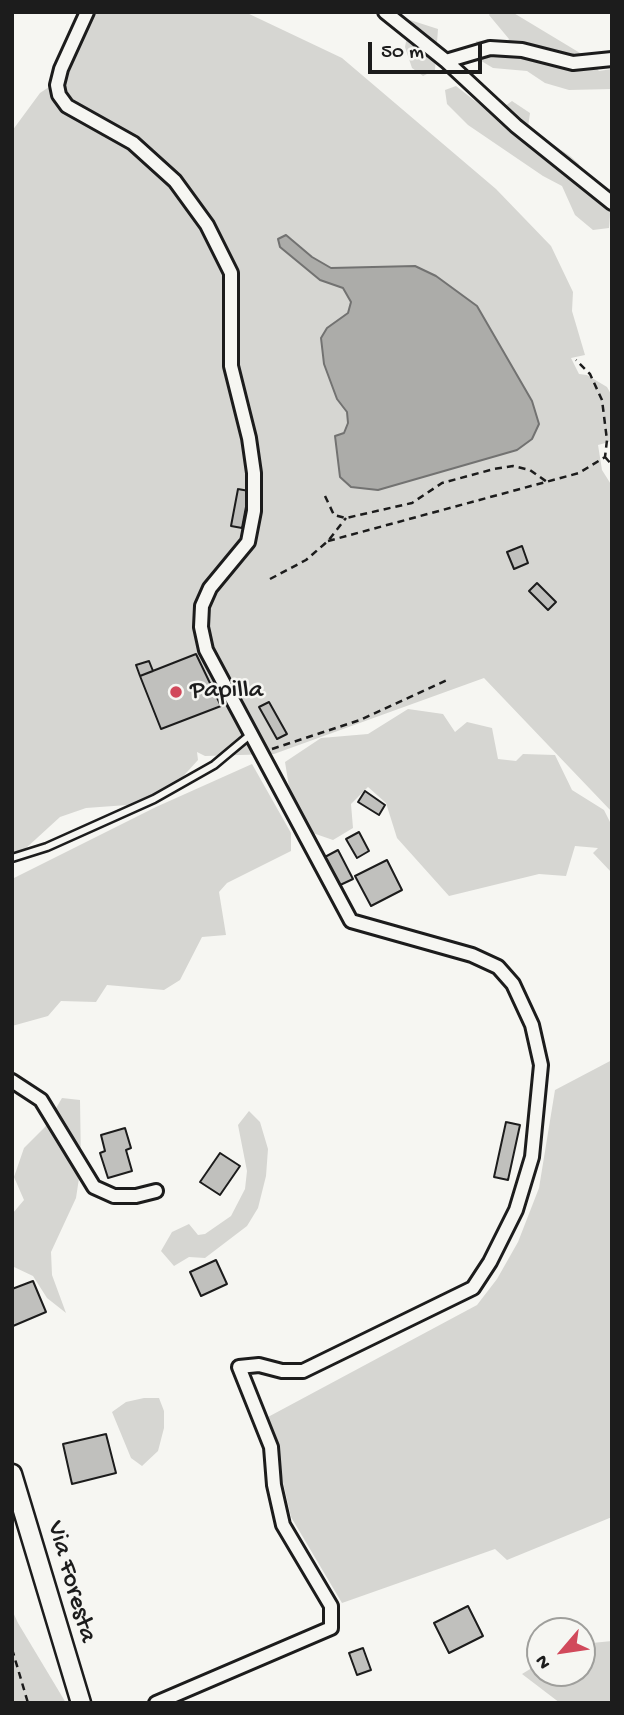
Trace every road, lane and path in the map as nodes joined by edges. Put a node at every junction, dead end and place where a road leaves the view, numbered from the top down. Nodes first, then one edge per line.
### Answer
1 (87, 12) edge
2 (384, 12) edge
3 (612, 59) edge
4 (446, 61) junction
5 (612, 203) edge
6 (576, 360) dead end
7 (605, 457) junction
8 (612, 464) edge
9 (547, 482) junction
10 (325, 496) dead end
11 (345, 518) junction
12 (328, 541) junction
13 (270, 579) dead end
14 (447, 680) dead end
15 (251, 734) junction
16 (259, 748) junction
17 (12, 858) edge
18 (12, 1081) edge
19 (156, 1191) dead end
20 (12, 1474) edge
21 (12, 1649) edge
22 (27, 1703) edge
23 (81, 1703) edge
24 (156, 1703) edge

1 - 15 street
2 - 4 street
3 - 4 street
4 - 5 street
6 - 7 path
7 - 8 path
7 - 9 path
9 - 11 path
9 - 12 path
10 - 11 path
11 - 12 path
12 - 13 path
14 - 16 path
15 - 16 street
15 - 17 lane
16 - 24 street
18 - 19 street
20 - 23 main road, Via Foresta
21 - 22 path

